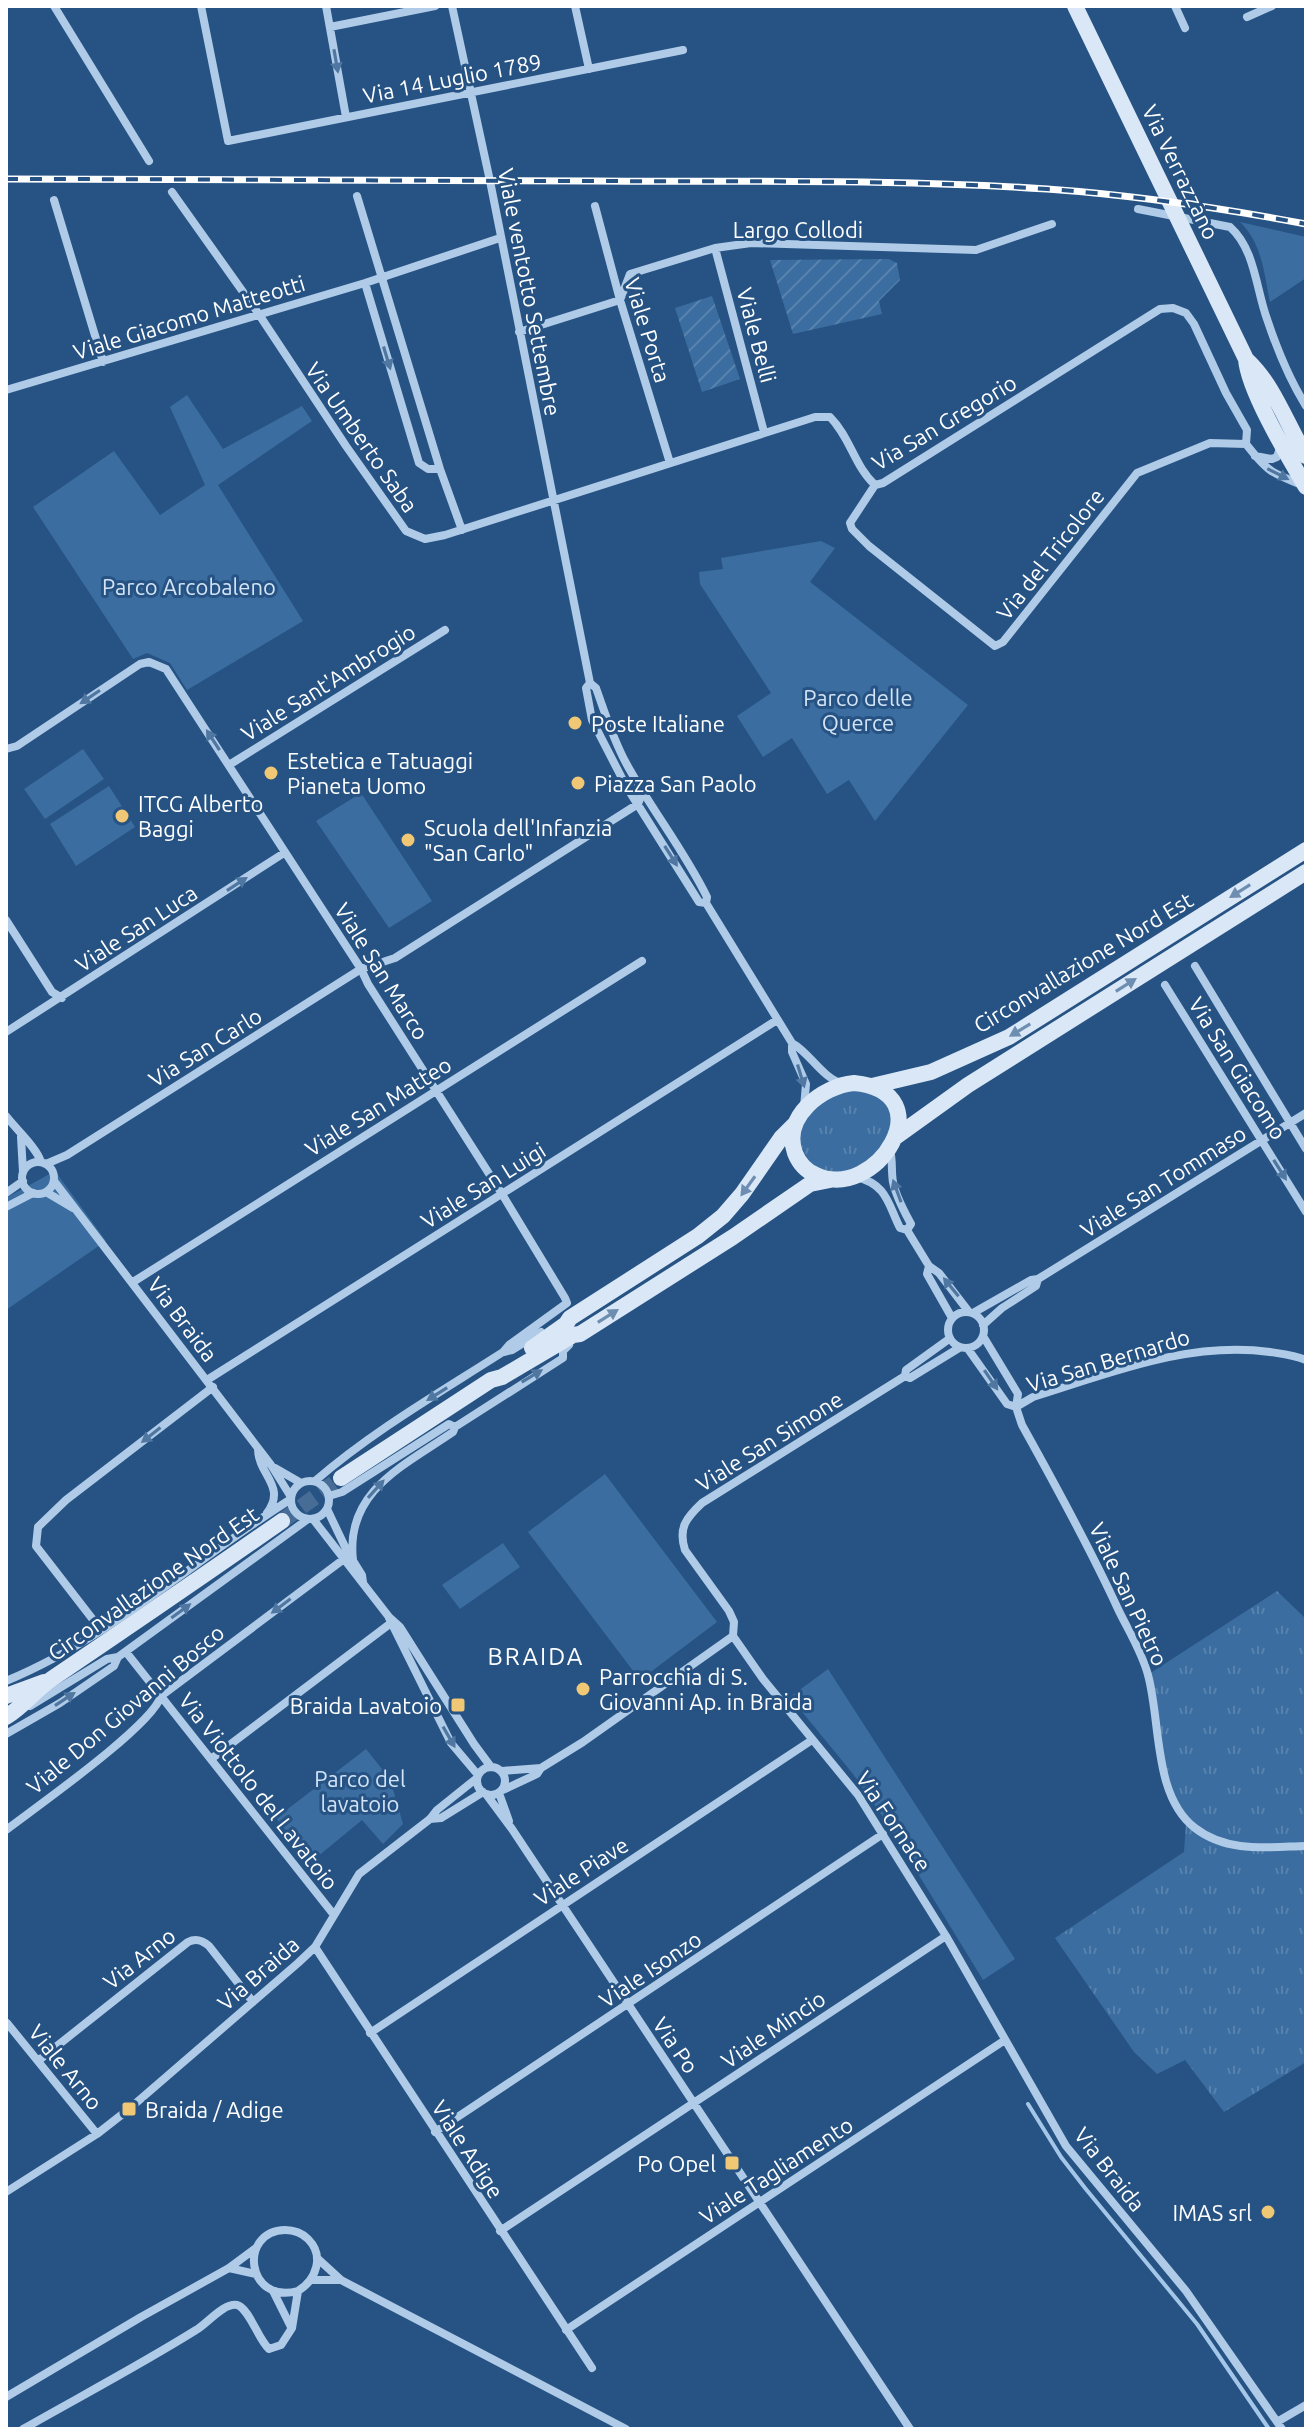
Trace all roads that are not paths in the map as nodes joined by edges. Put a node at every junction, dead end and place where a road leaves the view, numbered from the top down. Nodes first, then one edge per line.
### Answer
1 (54, 6) edge
2 (201, 6) edge
3 (326, 6) edge
4 (435, 6) edge
5 (452, 6) edge
6 (575, 6) edge
7 (1075, 6) edge
8 (1175, 6) edge
9 (1272, 6) edge
10 (1247, 17) dead end
11 (330, 27) junction
12 (1185, 28) dead end
13 (683, 50) dead end
14 (589, 69) junction
15 (471, 91) junction
16 (346, 117) junction
17 (149, 161) dead end
18 (172, 192) dead end
19 (357, 196) dead end
20 (54, 200) dead end
21 (595, 206) dead end
22 (1138, 209) dead end
23 (1052, 224) dead end
24 (500, 238) junction
25 (715, 248) junction
26 (382, 276) junction
27 (365, 283) junction
28 (620, 300) junction
29 (258, 313) junction
30 (519, 332) junction
31 (1246, 359) junction
32 (103, 362) junction
33 (6, 390) edge
34 (1306, 406) edge
35 (764, 432) junction
36 (1246, 444) junction
37 (1282, 444) junction
38 (1255, 456) junction
39 (1306, 456) edge
40 (670, 463) junction
41 (440, 469) junction
42 (875, 485) junction
43 (1306, 486) edge
44 (552, 500) junction
45 (462, 530) junction
46 (445, 630) dead end
47 (590, 683) junction
48 (6, 749) edge
49 (229, 765) junction
50 (643, 791) junction
51 (638, 804) junction
52 (671, 835) junction
53 (1306, 850) edge
54 (284, 853) junction
55 (1306, 872) edge
56 (706, 903) junction
57 (6, 920) edge
58 (642, 961) dead end
59 (1195, 966) dead end
60 (361, 969) junction
61 (1165, 985) dead end
62 (62, 998) junction
63 (777, 1020) junction
64 (6, 1032) edge
65 (792, 1043) junction
66 (844, 1084) junction
67 (872, 1086) junction
68 (436, 1090) junction
69 (1306, 1113) edge
70 (6, 1116) edge
71 (799, 1117) junction
72 (1290, 1124) junction
73 (21, 1137) junction
74 (1262, 1141) junction
75 (894, 1143) junction
76 (1306, 1149) edge
77 (67, 1155) junction
78 (43, 1163) junction
79 (852, 1176) junction
80 (23, 1177) junction
81 (54, 1178) junction
82 (830, 1180) junction
83 (46, 1192) junction
84 (6, 1193) edge
85 (33, 1193) junction
86 (502, 1194) junction
87 (6, 1207) edge
88 (79, 1212) junction
89 (1306, 1212) edge
90 (907, 1230) junction
91 (929, 1266) junction
92 (1038, 1279) junction
93 (133, 1282) junction
94 (569, 1311) junction
95 (971, 1313) junction
96 (952, 1318) junction
97 (983, 1325) junction
98 (580, 1334) junction
99 (983, 1336) junction
100 (949, 1339) junction
101 (964, 1348) junction
102 (503, 1352) junction
103 (1306, 1360) edge
104 (905, 1376) junction
105 (491, 1380) junction
106 (210, 1383) junction
107 (1016, 1407) junction
108 (455, 1427) junction
109 (258, 1448) junction
110 (271, 1465) junction
111 (341, 1478) tunnel mouth
112 (315, 1481) junction
113 (301, 1483) junction
114 (329, 1496) junction
115 (291, 1498) junction
116 (327, 1509) junction
117 (265, 1515) junction
118 (311, 1519) junction
119 (282, 1521) tunnel mouth
120 (348, 1559) junction
121 (390, 1620) junction
122 (101, 1630) junction
123 (733, 1636) junction
124 (122, 1654) junction
125 (46, 1673) junction
126 (6, 1681) edge
127 (6, 1696) edge
128 (161, 1696) junction
129 (11, 1714) edge
130 (6, 1734) edge
131 (812, 1740) junction
132 (211, 1759) junction
133 (491, 1767) junction
134 (541, 1768) junction
135 (502, 1771) junction
136 (478, 1777) junction
137 (501, 1792) junction
138 (484, 1793) junction
139 (430, 1819) junction
140 (512, 1829) junction
141 (6, 1830) edge
142 (883, 1834) junction
143 (1306, 1846) edge
144 (562, 1905) junction
145 (334, 1915) junction
146 (946, 1936) junction
147 (315, 1947) junction
148 (253, 2002) junction
149 (629, 2006) junction
150 (7, 2023) edge
151 (370, 2033) junction
152 (1005, 2040) junction
153 (38, 2061) junction
154 (694, 2104) junction
155 (435, 2132) junction
156 (97, 2134) junction
157 (6, 2192) edge
158 (758, 2203) junction
159 (500, 2231) junction
160 (257, 2247) junction
161 (317, 2258) junction
162 (229, 2268) junction
163 (256, 2274) junction
164 (311, 2280) junction
165 (341, 2280) junction
166 (273, 2291) junction
167 (298, 2291) junction
168 (292, 2328) junction
169 (566, 2330) junction
170 (592, 2368) dead end
171 (6, 2397) edge
172 (1306, 2405) edge
173 (1280, 2425) edge
174 (23, 2429) edge
175 (626, 2429) edge
176 (910, 2429) edge

1 - 17 street
2 - 16 street, Via 14 Luglio 1789
3 - 11 street
4 - 11 street
5 - 15 street, Viale ventotto Settembre
6 - 14 street
7 - 31 main road, Via Verrazzano
8 - 12 street
9 - 10 street
11 -> 16 street
13 - 14 street, Via 14 Luglio 1789
14 - 15 street, Via 14 Luglio 1789
15 - 16 street, Via 14 Luglio 1789
15 - 24 street, Viale ventotto Settembre
18 - 29 street, Via Umberto Saba
19 - 26 street
20 - 32 street
21 - 28 street, Viale Porta
22 - 34 street
23 - 25 street, Largo Collodi
24 - 26 street, Viale Giacomo Matteotti
24 - 30 street, Viale ventotto Settembre
25 - 28 street, Largo Collodi
25 - 35 street, Viale Belli
26 - 27 street, Viale Giacomo Matteotti
26 - 41 street
27 - 29 street, Viale Giacomo Matteotti
27 -> 41 street
28 - 30 street
28 - 40 street, Viale Porta
29 - 32 street, Viale Giacomo Matteotti
29 - 45 street, Via Umberto Saba
30 - 44 street, Viale ventotto Settembre
31 - 37 main road, Via Verrazzano
31 - 39 main road, Via Verrazzano
32 - 33 street, Viale Giacomo Matteotti
35 - 40 street, Via San Gregorio
35 - 42 street, Via San Gregorio
36 - 38 street
36 - 42 street, Via San Gregorio
36 - 42 street, Via del Tricolore
37 - 38 street
37 - 43 main road, Via Verrazzano
38 -> 43 street
40 - 44 street, Via San Gregorio
41 - 45 street
44 - 45 street, Via Umberto Saba
44 - 47 street, Viale ventotto Settembre
46 - 49 street, Viale Sant'Ambrogio
47 - 50 street
47 - 51 street
49 -> 48 street, Viale San Marco
49 - 54 street, Viale San Marco
50 - 51 street
50 - 52 street
51 - 52 street
51 -> 56 street
51 - 60 street, Via San Carlo
52 - 56 street
53 -> 67 main road, Circonvallazione Nord Est
54 - 60 street, Viale San Marco
62 -> 54 street, Viale San Luca
75 -> 55 main road, Circonvallazione Nord Est
56 - 63 street
57 - 62 street
58 - 68 street, Viale San Matteo
59 - 72 street, Via San Giacomo
60 - 68 street, Viale San Marco
60 - 77 street, Via San Carlo
61 - 74 street, Via San Giacomo
62 - 64 street, Viale San Luca
63 - 65 street
63 - 86 street, Viale San Luigi
65 - 66 street
65 -> 71 street
66 - 67 main road
66 - 71 main road
67 - 75 main road
68 - 86 street, Viale San Marco
68 - 93 street, Viale San Matteo
69 - 72 street, Viale San Tommaso
70 - 73 street
71 - 82 main road
71 -> 94 main road
72 - 74 street, Viale San Tommaso
72 - 76 street, Via San Giacomo
73 - 78 street
73 - 80 street
74 -> 89 street, Via San Giacomo
74 - 92 street, Viale San Tommaso
75 - 79 main road
90 -> 75 street
77 - 78 street, Via San Carlo
77 - 81 street, Via San Carlo
78 - 80 street
78 - 81 street
79 - 82 main road
79 - 90 street
80 - 84 street
80 - 85 street
81 - 83 street
81 - 88 street, Via Braida
98 -> 82 main road
83 - 85 street
83 - 88 street, Via Braida
85 - 87 street
86 - 94 street, Viale San Marco
86 - 106 street, Viale San Luigi
88 - 93 street, Via Braida
90 - 91 street
95 -> 91 street
91 - 96 street
92 - 95 street, Viale San Tommaso
92 - 97 street, Viale San Tommaso
93 - 106 street, Via Braida
94 - 102 street
94 - 102 street
94 - 105 main road
95 - 96 street
95 - 97 street
96 - 100 street
97 - 99 street
98 - 105 main road
108 -> 98 street
99 - 101 street
99 - 107 street, Viale San Pietro
100 - 101 street
100 - 104 street, Viale San Simone
101 - 104 street, Viale San Simone
101 -> 107 street, Viale San Pietro
102 -> 112 street
103 - 107 street, Via San Bernardo
104 - 123 street, Viale San Simone
105 - 111 main road
106 - 109 street, Via Braida
106 -> 122 street, Viale San Luigi
107 - 143 street, Viale San Pietro
108 - 114 street
120 -> 108 street
109 - 110 street, Via Braida
109 - 117 street, Via Braida
110 - 113 street, Via Braida
110 - 115 street, Via Braida
112 - 113 street
112 - 114 street
113 - 115 street
114 - 116 street
115 - 117 street
115 - 118 street, Via Braida
116 - 118 street
116 - 120 street, Via Braida
117 - 122 street
118 - 120 street, Via Braida
124 -> 118 street, Circonvallazione Nord Est
119 - 125 main road, Circonvallazione Nord Est
120 - 121 street, Via Braida
120 -> 128 street, Viale Don Giovanni Bosco
121 - 132 street
121 - 133 street, Via Braida
121 -> 136 street, Via Braida
122 - 125 street
123 - 131 street, Via Fornace
123 - 134 street
124 - 128 street, Via Viottolo del Lavatoio
124 - 129 street, Circonvallazione Nord Est
130 -> 124 street, Circonvallazione Nord Est
125 - 126 street, Circonvallazione Nord Est
125 - 127 main road, Circonvallazione Nord Est
125 - 129 main road, Circonvallazione Nord Est
128 - 132 street, Via Viottolo del Lavatoio
128 - 141 street, Viale Don Giovanni Bosco
131 - 142 street, Via Fornace
131 - 144 street, Viale Piave
132 - 145 street, Via Viottolo del Lavatoio
133 - 135 street
133 - 136 street, Via Braida
134 - 135 street
134 - 137 street
135 - 137 street
136 - 138 street, Via Braida
136 - 139 street, Via Braida
137 - 138 street, Via Braida
137 - 140 street, Via Po
138 - 139 street, Via Braida
138 - 140 street, Via Po
139 - 145 street, Via Braida
140 - 144 street, Via Po
142 - 146 street, Via Fornace
142 - 149 street, Viale Isonzo
144 - 149 street, Via Po
144 - 151 street, Viale Piave
145 - 147 street, Via Braida
146 - 152 street, Via Fornace
146 - 154 street, Viale Mincio
147 - 148 street, Via Braida
147 - 151 street, Viale Adige
148 - 153 street, Via Arno
148 - 156 street, Via Braida
149 - 154 street, Via Po
149 - 155 street, Viale Isonzo
150 - 153 street, Viale Arno
151 - 155 street, Viale Adige
152 - 158 street, Viale Tagliamento
152 - 173 street, Via Braida
153 - 156 street, Viale Arno
154 - 158 street, Via Po
154 - 159 street, Viale Mincio
155 - 159 street, Viale Adige
156 - 157 street, Via Braida
158 - 169 street, Viale Tagliamento
158 - 176 street, Via Po
159 - 169 street, Viale Adige
160 - 161 street
160 - 162 street
160 - 163 street
161 - 164 street
161 - 165 street
162 - 163 street
162 - 171 street
163 - 166 street
164 - 165 street
164 - 167 street
165 - 175 street
166 - 167 street
166 - 168 street
167 - 168 street
168 - 174 street
169 - 170 street, Viale Adige
172 - 173 street

